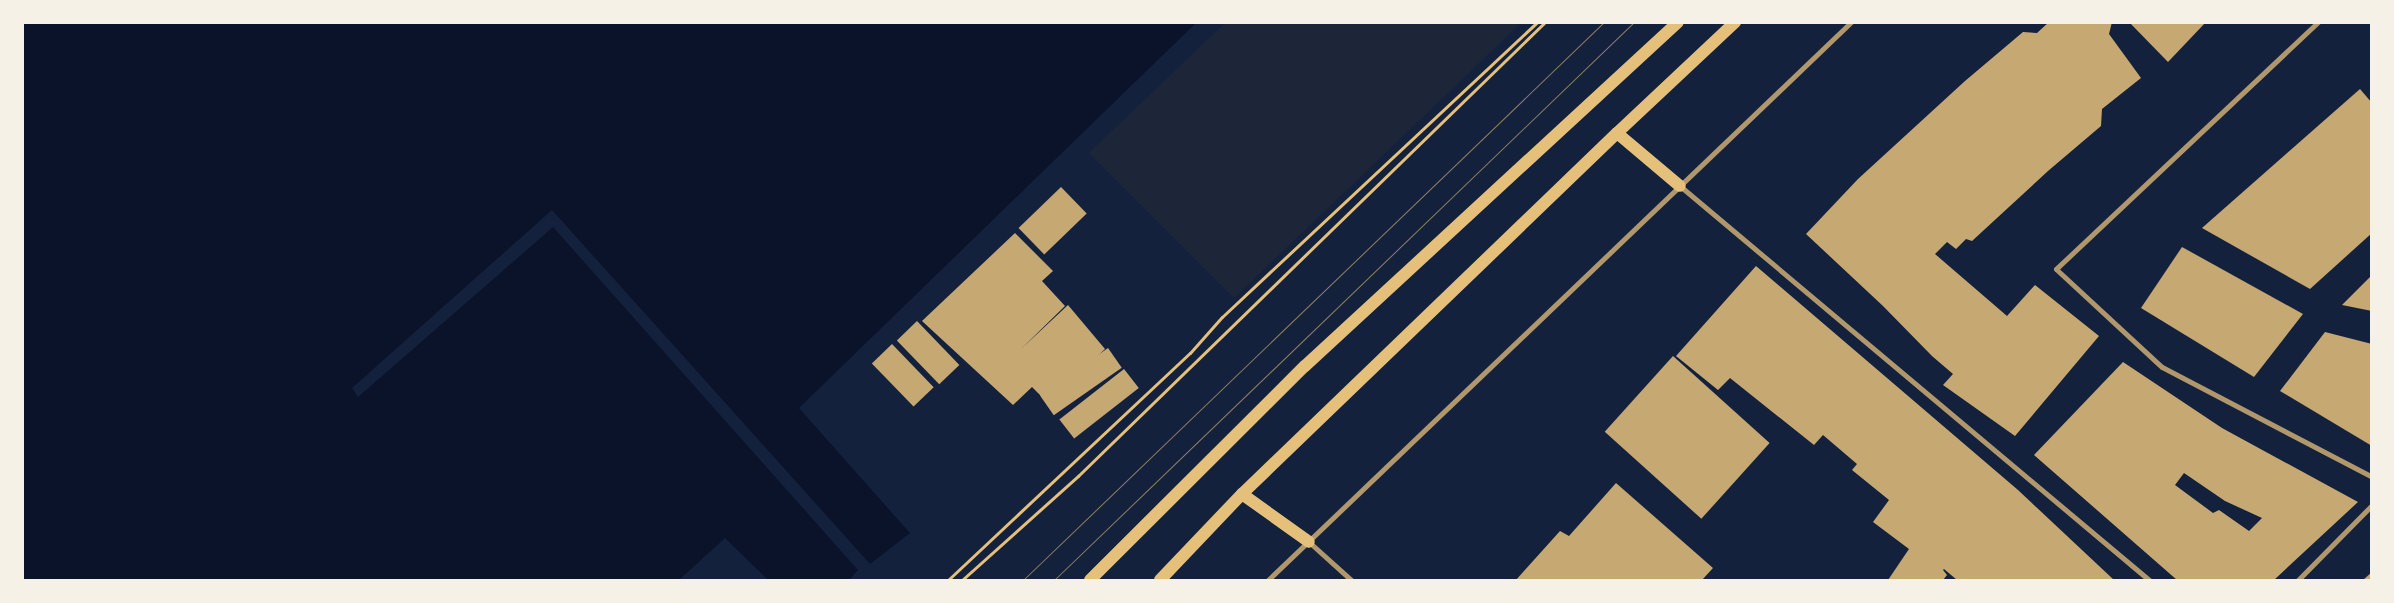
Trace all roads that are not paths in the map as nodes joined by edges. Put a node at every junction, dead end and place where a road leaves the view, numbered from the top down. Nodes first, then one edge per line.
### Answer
1 (1678, 22) edge
2 (1735, 22) edge
3 (1851, 22) edge
4 (2318, 22) edge
5 (1617, 133) junction
6 (1680, 186) junction
7 (2372, 477) edge
8 (1242, 494) junction
9 (2372, 505) edge
10 (1309, 542) junction
11 (1090, 580) edge
12 (1160, 580) edge
13 (1268, 580) edge
14 (1351, 580) edge
15 (2149, 580) edge
16 (2298, 580) edge

1 - 11 main road
2 - 5 main road
3 - 6 street
4 - 7 street
5 - 6 main road
5 - 8 main road
6 - 10 street
6 - 15 street
8 - 10 main road
8 - 12 main road
9 - 16 street
10 - 13 street
10 - 14 street

